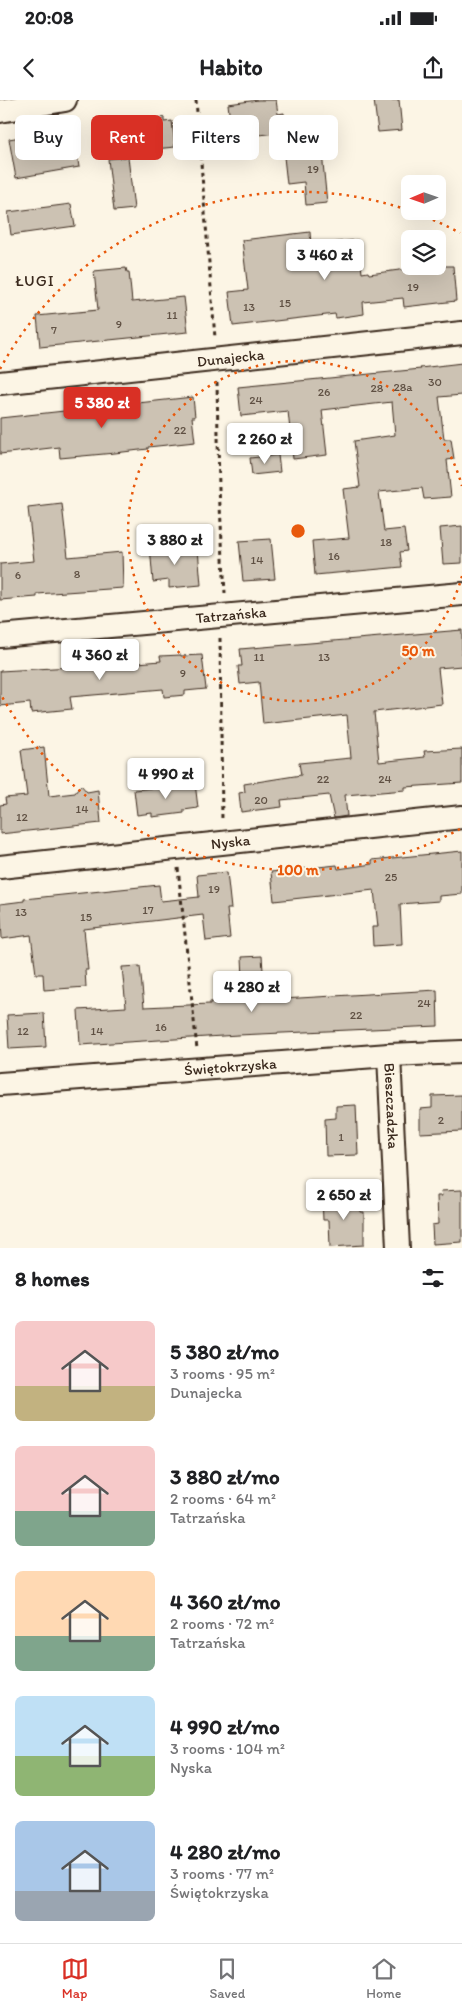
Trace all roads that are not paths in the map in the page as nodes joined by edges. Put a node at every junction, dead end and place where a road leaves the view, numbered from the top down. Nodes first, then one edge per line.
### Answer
1 (65, 100) edge
2 (6, 107) edge
3 (462, 333) edge
4 (0, 383) edge
5 (462, 594) edge
6 (0, 636) edge
7 (462, 817) edge
8 (0, 867) edge
9 (462, 1052) edge
10 (389, 1055) junction
11 (0, 1084) edge
12 (398, 1248) edge

1 - 2 street
3 - 4 street, Dunajecka
5 - 6 street, Tatrzańska
7 - 8 street, Nyska
9 - 10 street, Świętokrzyska
10 - 11 street, Świętokrzyska
10 - 12 street, Bieszczadzka

